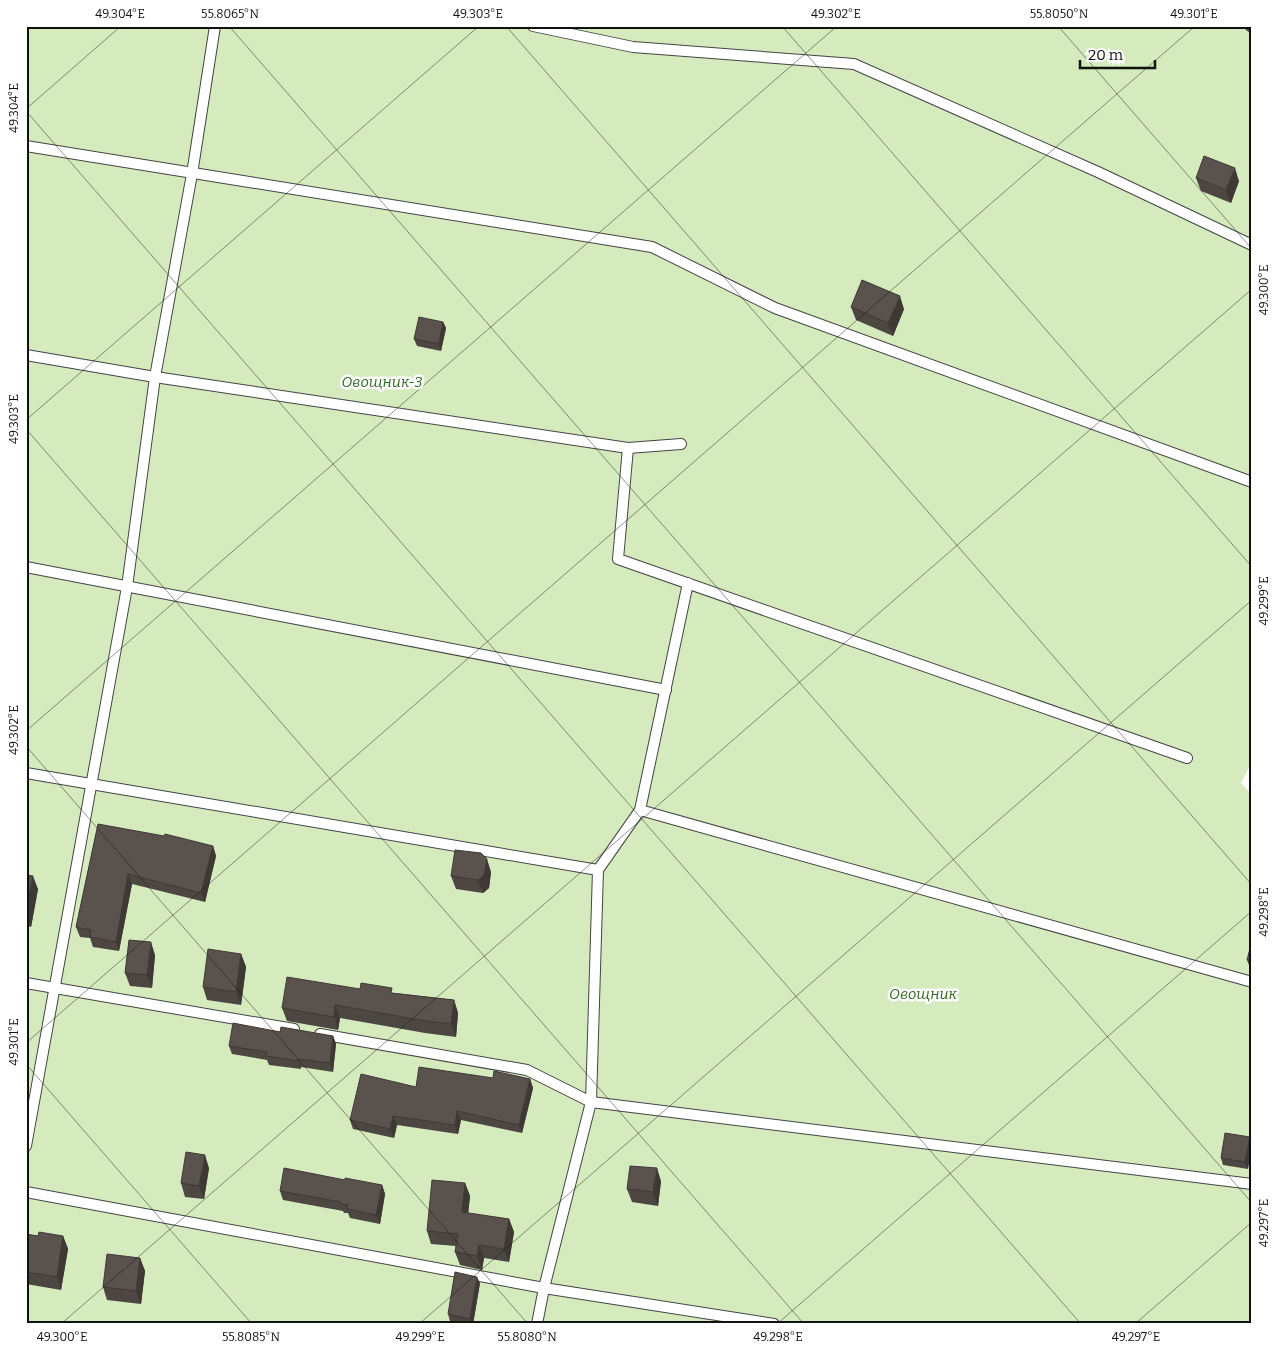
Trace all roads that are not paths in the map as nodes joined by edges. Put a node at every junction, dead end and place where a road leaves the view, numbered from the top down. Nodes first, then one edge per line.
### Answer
1 (215, 26) edge
2 (533, 26) edge
3 (26, 146) edge
4 (192, 174) junction
5 (1252, 245) edge
6 (26, 355) edge
7 (155, 377) junction
8 (681, 444) dead end
9 (628, 448) junction
10 (1252, 482) edge
11 (26, 567) edge
12 (688, 583) junction
13 (127, 587) junction
14 (666, 690) junction
15 (1187, 758) dead end
16 (26, 773) edge
17 (91, 784) junction
18 (640, 810) junction
19 (598, 870) junction
20 (1252, 982) edge
21 (26, 983) edge
22 (55, 988) junction
23 (591, 1102) junction
24 (26, 1146) edge
25 (1252, 1184) edge
26 (26, 1192) edge
27 (544, 1288) junction
28 (536, 1324) edge
29 (774, 1324) edge

1 - 4 lane
2 - 5 lane
3 - 4 lane
4 - 7 lane
4 - 10 lane
6 - 7 lane
7 - 9 lane
7 - 13 lane
8 - 9 lane
9 - 12 lane
11 - 13 lane
12 - 14 lane
12 - 15 lane
13 - 14 lane
13 - 17 lane
14 - 18 lane
16 - 17 lane
17 - 19 lane
17 - 22 lane
18 - 19 lane
18 - 20 lane
19 - 23 lane
21 - 22 lane
22 - 23 lane
22 - 24 lane
23 - 25 lane
23 - 27 lane
26 - 27 lane
27 - 28 lane
27 - 29 lane

